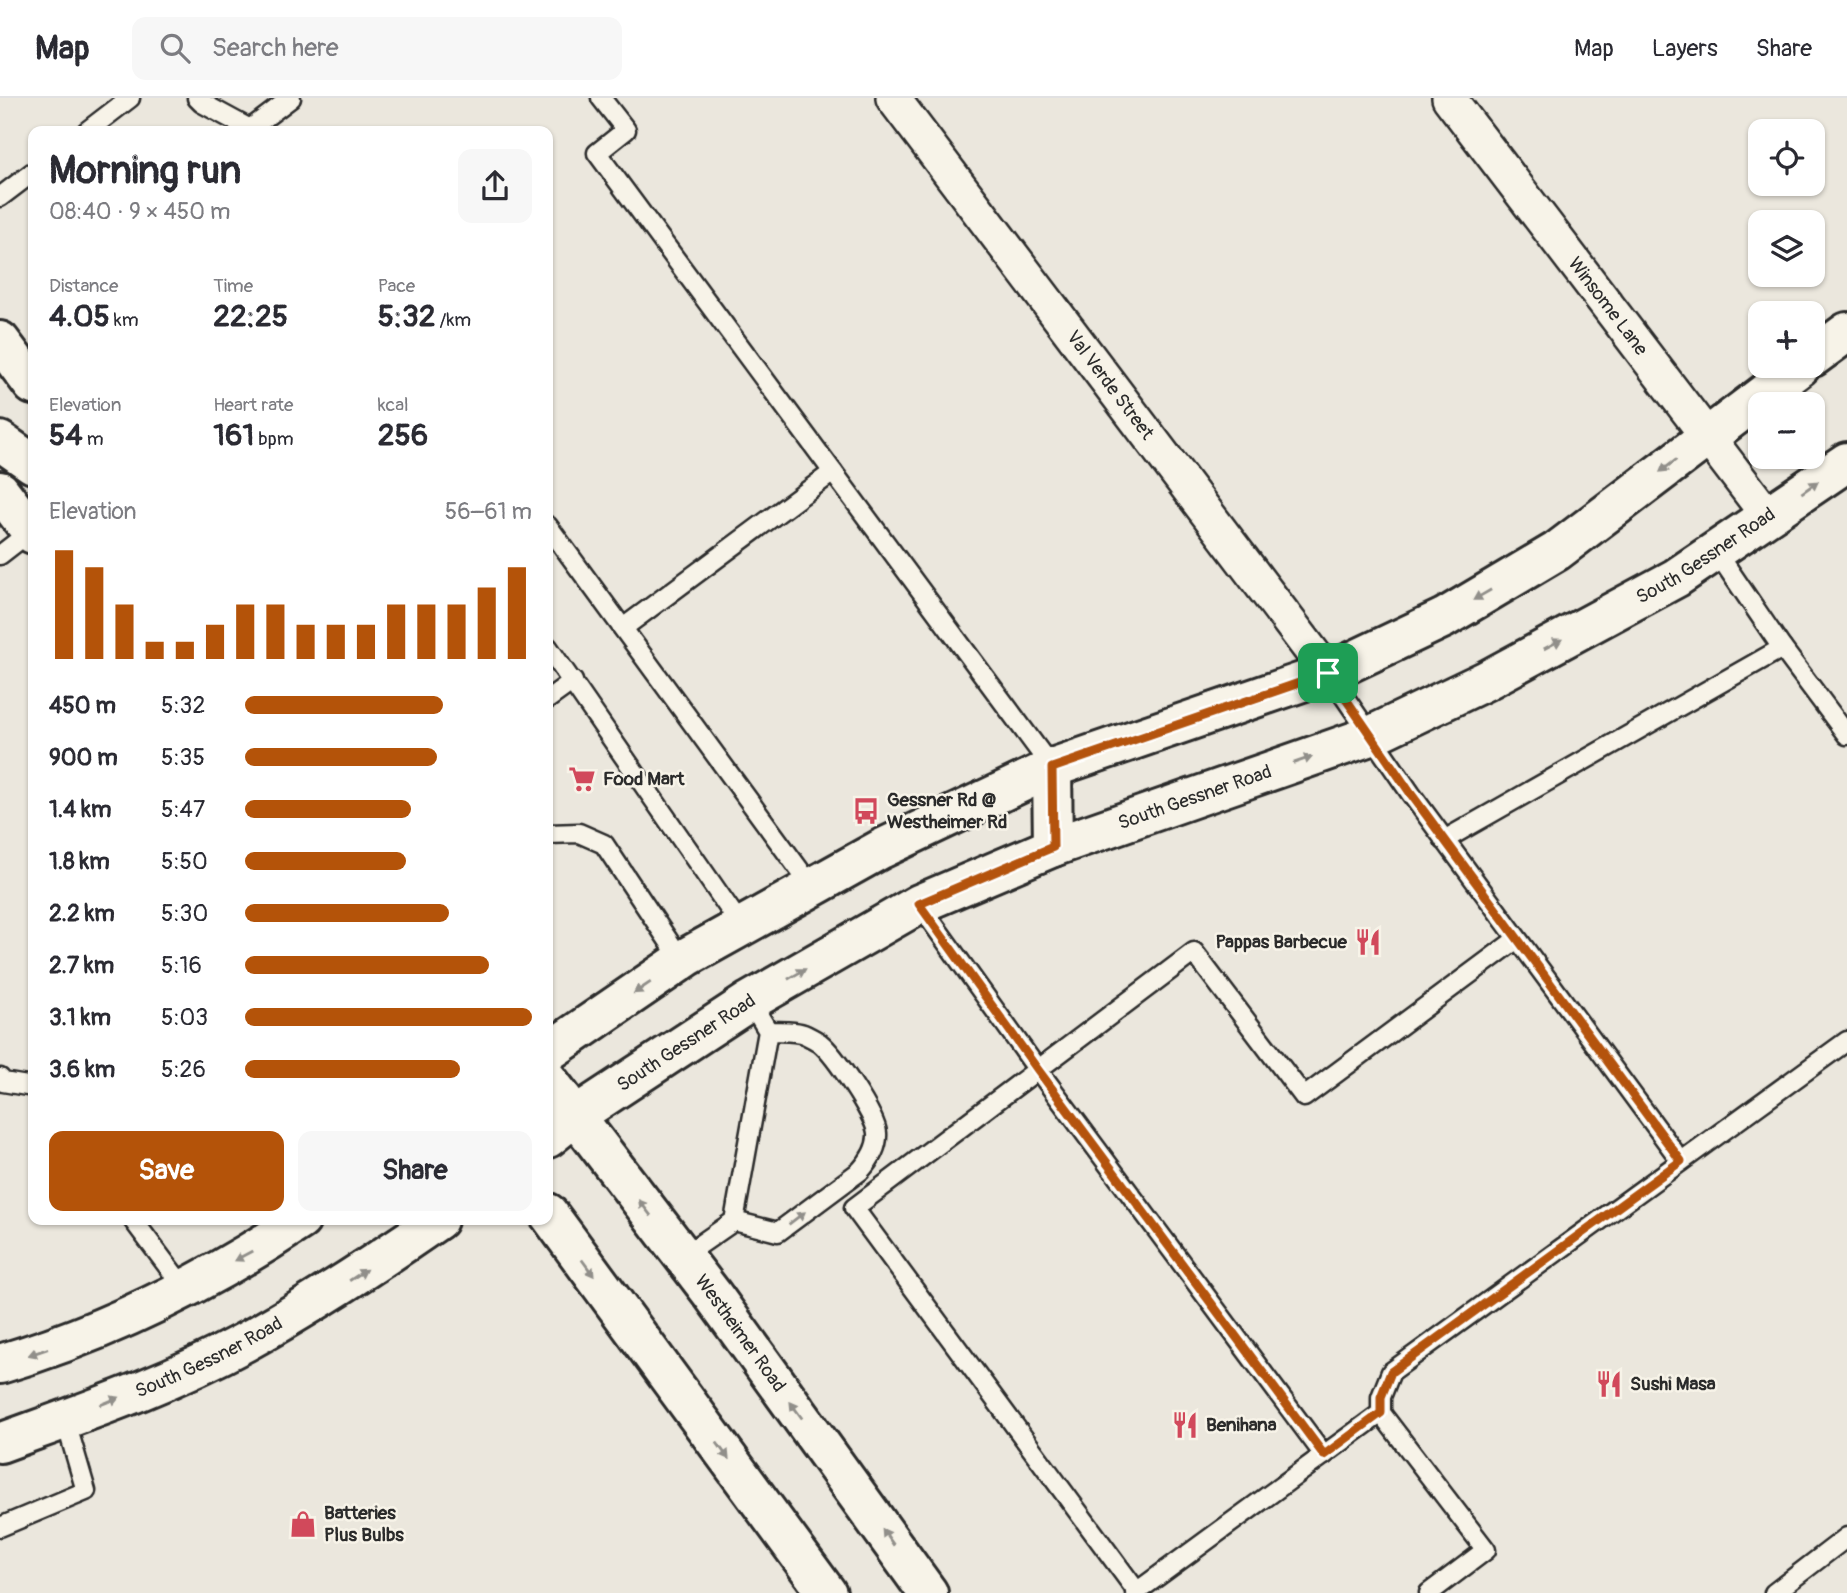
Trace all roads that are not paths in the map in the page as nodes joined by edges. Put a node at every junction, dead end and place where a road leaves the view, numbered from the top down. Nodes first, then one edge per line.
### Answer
1 (130, 98) edge
2 (197, 98) edge
3 (291, 98) edge
4 (601, 98) edge
5 (893, 98) edge
6 (1450, 98) edge
7 (94, 126) edge
8 (244, 126) edge
9 (256, 126) edge
10 (28, 176) edge
11 (0, 197) edge
12 (1847, 332) edge
13 (0, 341) edge
14 (1825, 348) edge
15 (28, 378) edge
16 (1785, 378) edge
17 (1706, 437) junction
18 (0, 441) edge
19 (28, 461) edge
20 (1846, 465) edge
21 (833, 472) junction
22 (0, 491) edge
23 (1768, 516) junction
24 (28, 527) edge
25 (553, 533) edge
26 (28, 535) edge
27 (1716, 551) junction
28 (0, 555) edge
29 (623, 628) junction
30 (1783, 648) junction
31 (553, 654) edge
32 (1328, 673) junction
33 (573, 681) junction
34 (553, 695) edge
35 (1847, 735) edge
36 (1370, 736) junction
37 (1052, 768) junction
38 (553, 834) edge
39 (1444, 840) junction
40 (1053, 847) junction
41 (812, 887) junction
42 (919, 904) junction
43 (742, 927) junction
44 (1517, 939) junction
45 (682, 961) junction
46 (759, 1016) junction
47 (1847, 1041) edge
48 (553, 1049) edge
49 (1038, 1070) junction
50 (0, 1078) edge
51 (28, 1086) edge
52 (553, 1098) edge
53 (561, 1127) edge
54 (1681, 1161) junction
55 (553, 1220) edge
56 (734, 1221) junction
57 (137, 1225) edge
58 (294, 1225) edge
59 (431, 1225) edge
60 (682, 1257) junction
61 (184, 1288) junction
62 (0, 1364) edge
63 (1381, 1413) junction
64 (65, 1419) junction
65 (0, 1443) edge
66 (1324, 1455) junction
67 (0, 1527) edge
68 (1847, 1537) edge
69 (1136, 1592) edge
70 (827, 1593) edge
71 (928, 1593) edge
72 (1429, 1593) edge
73 (1774, 1593) edge

1 - 7 lane
2 - 8 lane
3 - 9 lane
4 - 21 lane
5 - 32 street, Val Verde Street
6 - 17 street, Winsome Lane
10 - 11 lane
12 - 14 main road
13 - 15 main road
16 - 17 main road
17 - 23 street, Winsome Lane
17 -> 32 main road
18 - 19 main road
23 -> 20 main road, South Gessner Road
21 - 29 lane
21 - 37 lane
22 - 24 main road
23 - 27 main road, South Gessner Road
25 - 29 lane
26 - 28 lane
27 - 30 lane
36 -> 27 main road, South Gessner Road
29 - 41 lane
30 - 35 lane
30 - 39 lane
31 - 33 lane
32 - 36 lane
32 - 37 main road
33 - 34 lane
33 - 43 lane
36 - 39 lane
40 -> 36 main road, South Gessner Road
37 - 40 main road
37 - 41 main road
38 - 45 lane
39 - 44 lane
40 - 42 main road, South Gessner Road
41 - 43 main road
46 -> 42 main road, South Gessner Road
42 - 49 lane
43 - 45 main road
44 - 49 lane
44 - 54 lane
45 -> 48 main road
46 - 53 main road, South Gessner Road
46 - 56 lane
56 -> 46 lane
47 - 54 lane
49 - 66 lane
49 - 69 lane
50 - 51 lane
52 - 53 main road, Westheimer Road
60 -> 53 main road, Westheimer Road
54 - 63 lane
55 -> 70 main road
56 - 60 lane
57 - 61 lane
58 -> 61 main road
64 -> 59 main road, South Gessner Road
71 -> 60 main road, Westheimer Road
61 -> 62 main road
63 - 66 lane
63 - 72 lane
64 - 65 main road, South Gessner Road
64 - 67 lane
66 - 69 lane
68 - 73 lane

